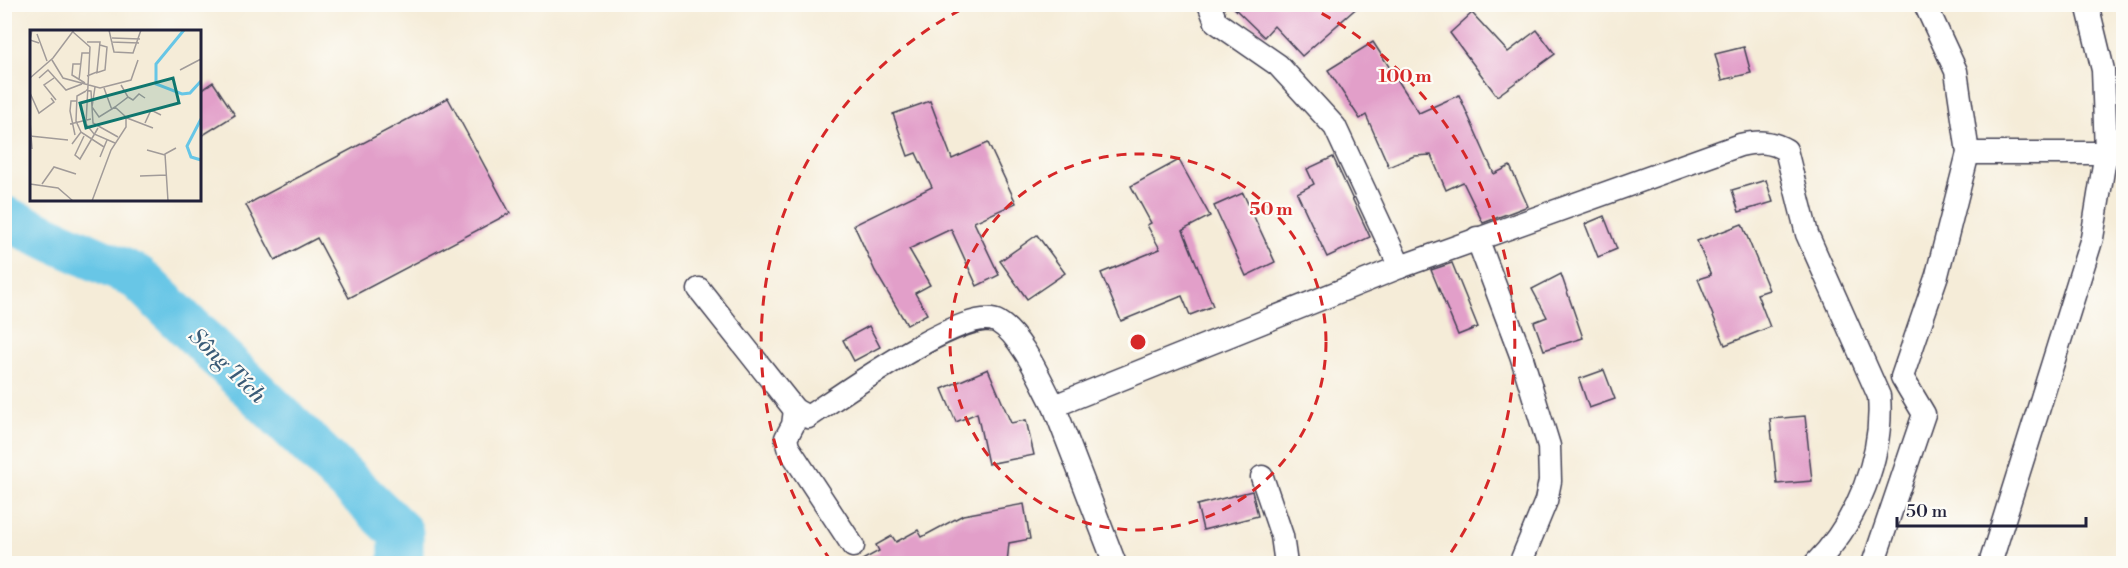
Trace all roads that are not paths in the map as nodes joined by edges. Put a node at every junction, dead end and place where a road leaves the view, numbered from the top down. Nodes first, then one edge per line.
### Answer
1 (1209, 4) edge
2 (1925, 4) edge
3 (2087, 4) edge
4 (2115, 152) edge
5 (1968, 153) junction
6 (1477, 238) junction
7 (1400, 267) junction
8 (699, 289) dead end
9 (1054, 406) junction
10 (795, 410) junction
11 (1262, 477) dead end
12 (853, 546) dead end
13 (1115, 564) edge
14 (1286, 564) edge
15 (1520, 564) edge
16 (1815, 564) edge
17 (1873, 564) edge
18 (1990, 564) edge

1 - 7 street
2 - 5 street
3 - 4 street
4 - 5 street
4 - 18 street
5 - 17 street
6 - 7 street
6 - 15 street
6 - 16 street
7 - 9 street
8 - 10 street
9 - 10 street
9 - 13 street
10 - 12 street
11 - 14 street

